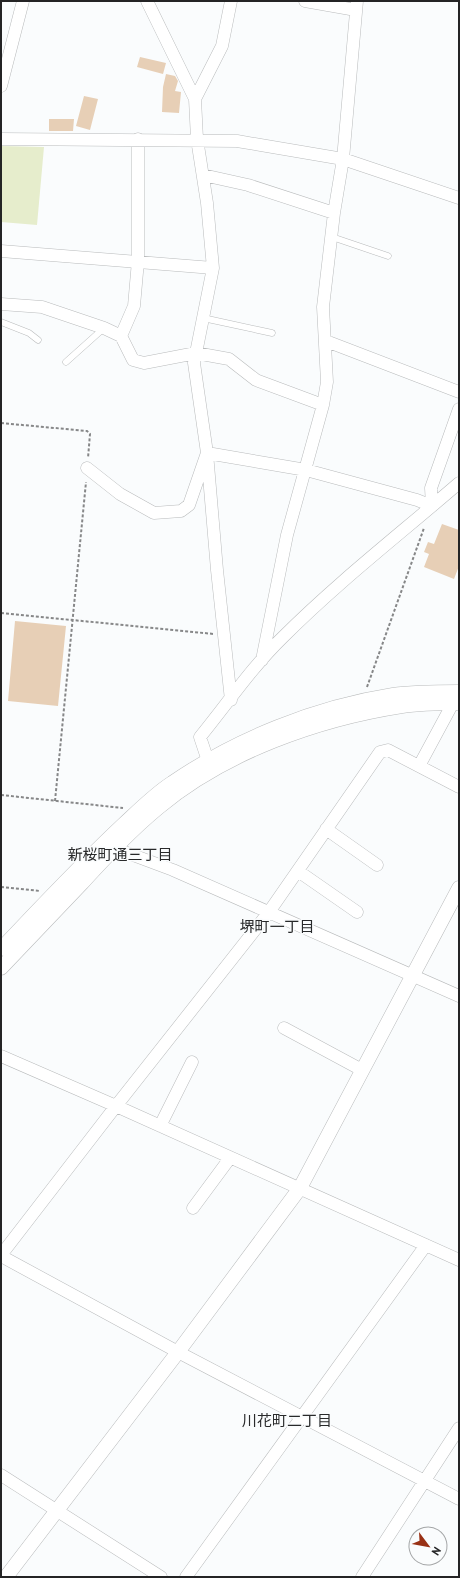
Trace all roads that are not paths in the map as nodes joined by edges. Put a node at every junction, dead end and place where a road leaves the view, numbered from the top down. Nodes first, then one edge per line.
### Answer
1 (23, 1) edge
2 (147, 1) edge
3 (231, 1) edge
4 (305, 1) edge
5 (357, 6) edge
6 (1, 86) edge
7 (195, 99) junction
8 (1, 139) edge
9 (138, 139) junction
10 (197, 139) junction
11 (343, 159) junction
12 (203, 175) junction
13 (459, 198) edge
14 (334, 213) junction
15 (332, 237) junction
16 (1, 251) edge
17 (388, 256) dead end
18 (138, 261) junction
19 (213, 268) junction
20 (1, 304) edge
21 (203, 318) junction
22 (1, 322) edge
23 (104, 328) junction
24 (272, 333) dead end
25 (121, 336) junction
26 (38, 340) dead end
27 (326, 341) junction
28 (196, 353) junction
29 (66, 362) dead end
30 (459, 392) edge
31 (323, 405) junction
32 (459, 409) edge
33 (207, 453) junction
34 (88, 468) road end
35 (306, 470) junction
36 (459, 483) edge
37 (432, 506) junction
38 (262, 660) junction
39 (457, 699) edge
40 (231, 700) junction
41 (208, 762) junction
42 (419, 766) junction
43 (459, 787) edge
44 (326, 829) junction
45 (114, 848) junction
46 (377, 865) dead end
47 (298, 871) junction
48 (459, 888) edge
49 (269, 912) junction
50 (357, 912) dead end
51 (1, 949) edge
52 (1, 968) edge
53 (413, 975) junction
54 (459, 996) edge
55 (284, 1028) dead end
56 (1, 1056) edge
57 (192, 1062) dead end
58 (362, 1070) junction
59 (116, 1106) junction
60 (160, 1126) junction
61 (230, 1158) junction
62 (300, 1188) junction
63 (193, 1208) dead end
64 (426, 1245) junction
65 (1, 1256) edge
66 (459, 1260) edge
67 (178, 1352) junction
68 (303, 1417) junction
69 (459, 1428) edge
70 (1, 1475) edge
71 (425, 1481) junction
72 (459, 1499) edge
73 (57, 1510) junction
74 (6, 1577) edge
75 (161, 1577) edge
76 (186, 1577) edge
77 (362, 1577) edge

1 - 6 street
2 - 7 street
3 - 7 street
4 - 5 street
5 - 11 street
7 - 10 street
8 - 9 street
9 - 10 street
9 - 18 street
10 - 11 street
10 - 12 street
11 - 13 street
11 - 14 street
12 - 14 street
12 - 19 street
14 - 15 street
15 - 17 lane
15 - 27 street
16 - 18 street
18 - 19 street
18 - 25 street
19 - 21 street
20 - 23 street
21 - 24 lane
21 - 28 street
22 - 26 lane
23 - 25 street
23 - 29 lane
25 - 28 street
27 - 30 street
27 - 31 street
28 - 31 street
28 - 33 street
31 - 35 street
32 - 37 street
33 - 34 street
33 - 35 street
33 - 40 street
35 - 37 street
35 - 38 street
36 - 37 street
37 - 38 street
38 - 40 street
39 - 41 street
39 - 42 street
39 - 45 street
40 - 41 street
41 - 51 street
42 - 43 street
42 - 44 street
44 - 46 street
44 - 47 street
45 - 49 street
45 - 52 street
47 - 49 street
47 - 50 street
48 - 53 street
49 - 53 street
49 - 59 street
53 - 54 street
53 - 58 street
55 - 58 street
56 - 59 street
57 - 60 street
58 - 62 street
59 - 60 street
59 - 65 street
60 - 61 street
61 - 62 street
61 - 63 street
62 - 64 street
62 - 67 street
64 - 66 street
64 - 68 street
65 - 67 street
67 - 68 street
67 - 73 street
68 - 71 street
68 - 76 street
69 - 71 street
70 - 73 street
71 - 72 street
71 - 77 street
73 - 74 street
73 - 75 street

